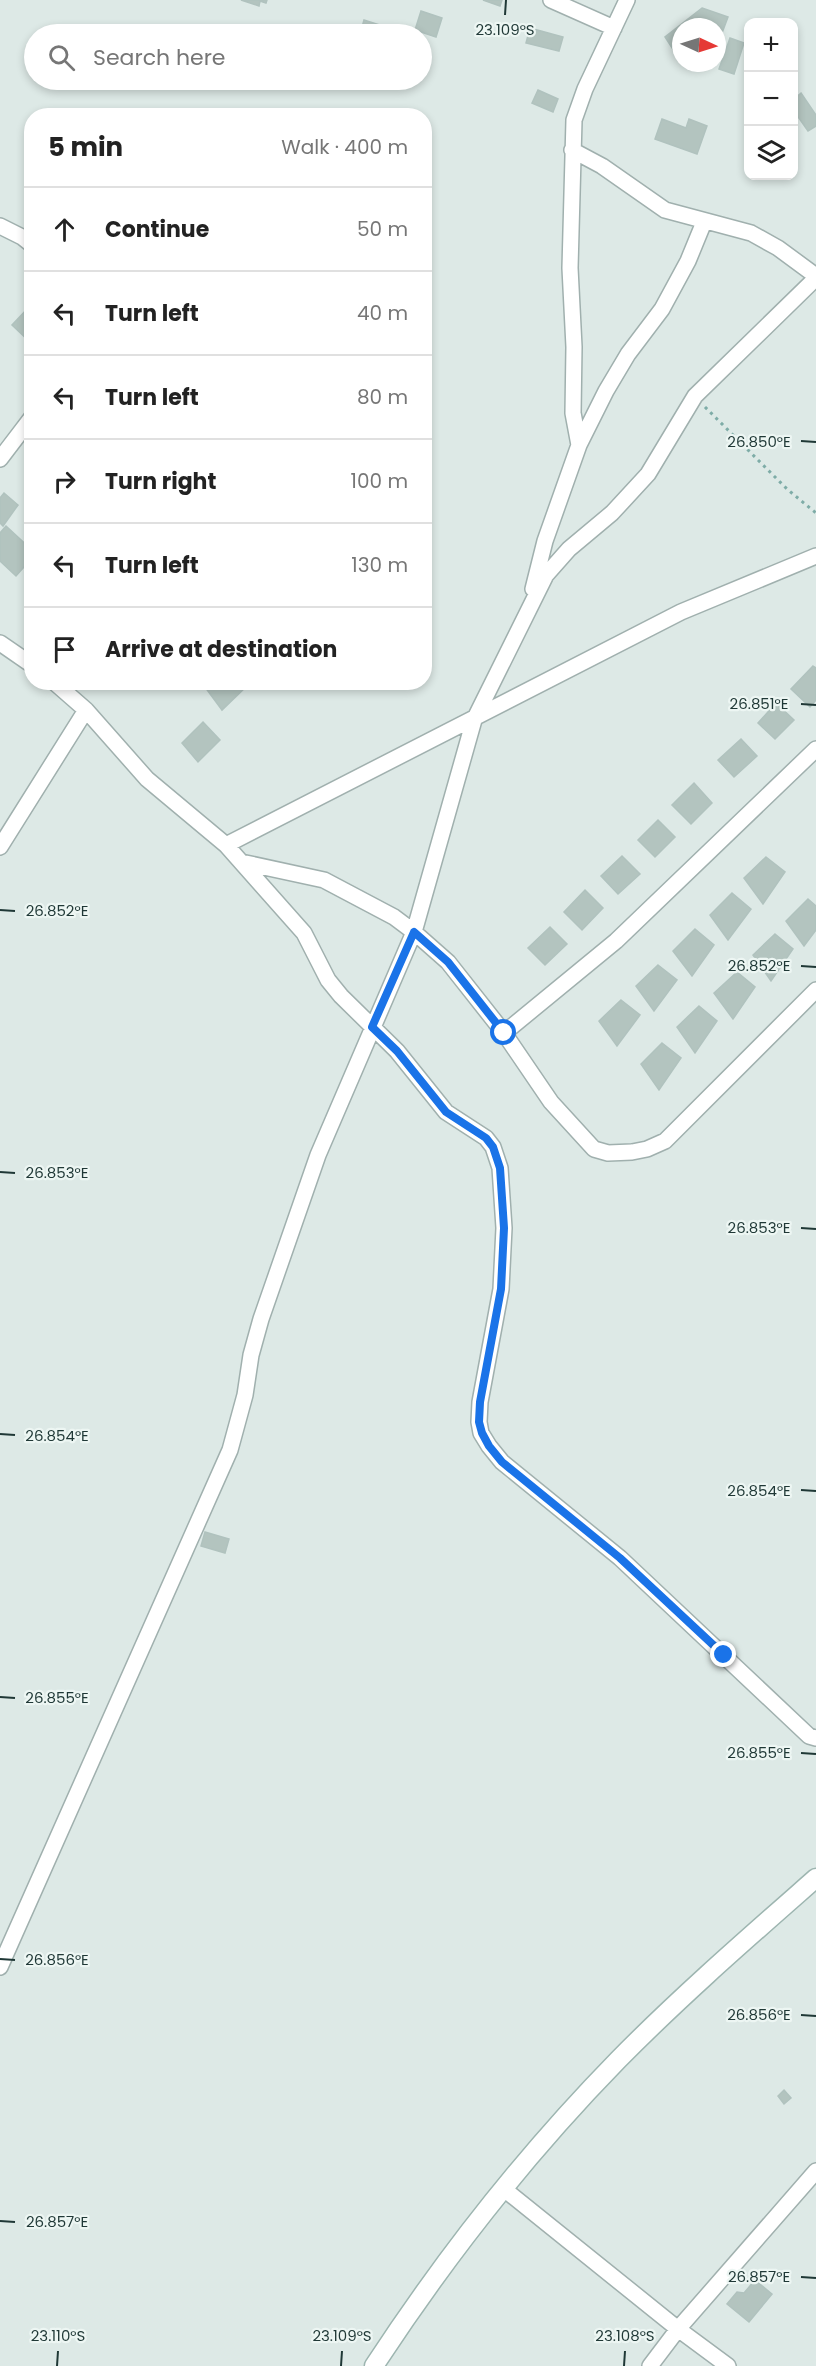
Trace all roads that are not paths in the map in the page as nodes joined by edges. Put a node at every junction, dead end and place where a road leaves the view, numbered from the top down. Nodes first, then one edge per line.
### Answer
1 (551, 0) edge
2 (627, 0) edge
3 (614, 27) junction
4 (572, 150) junction
5 (704, 222) junction
6 (0, 226) edge
7 (24, 239) edge
8 (816, 277) edge
9 (24, 428) edge
10 (579, 445) junction
11 (0, 459) edge
12 (816, 556) edge
13 (525, 618) junction
14 (0, 643) edge
15 (24, 660) edge
16 (63, 690) edge
17 (86, 710) junction
18 (474, 720) junction
19 (816, 749) edge
20 (226, 845) junction
21 (0, 847) edge
22 (241, 862) junction
23 (414, 932) junction
24 (816, 990) edge
25 (372, 1027) junction
26 (504, 1033) junction
27 (814, 1741) edge
28 (816, 1878) edge
29 (0, 1967) edge
30 (816, 2171) edge
31 (504, 2189) junction
32 (678, 2329) junction
33 (374, 2366) edge
34 (650, 2366) edge
35 (728, 2366) edge

1 - 3 street
2 - 3 street
3 - 4 street
4 - 5 street
4 - 10 street
5 - 8 street
5 - 10 street
6 - 7 street
8 - 13 street
9 - 11 street
10 - 13 street
12 - 18 street
13 - 18 street
14 - 15 street
16 - 17 street
17 - 20 street
17 - 21 street
18 - 20 street
18 - 23 street
19 - 26 street
20 - 22 street
22 - 23 street
22 - 25 street
23 - 25 street
23 - 26 street
24 - 26 street
25 - 27 street
25 - 29 street
28 - 31 main road
30 - 32 street
31 - 32 street
31 - 33 main road
32 - 34 street
32 - 35 street

